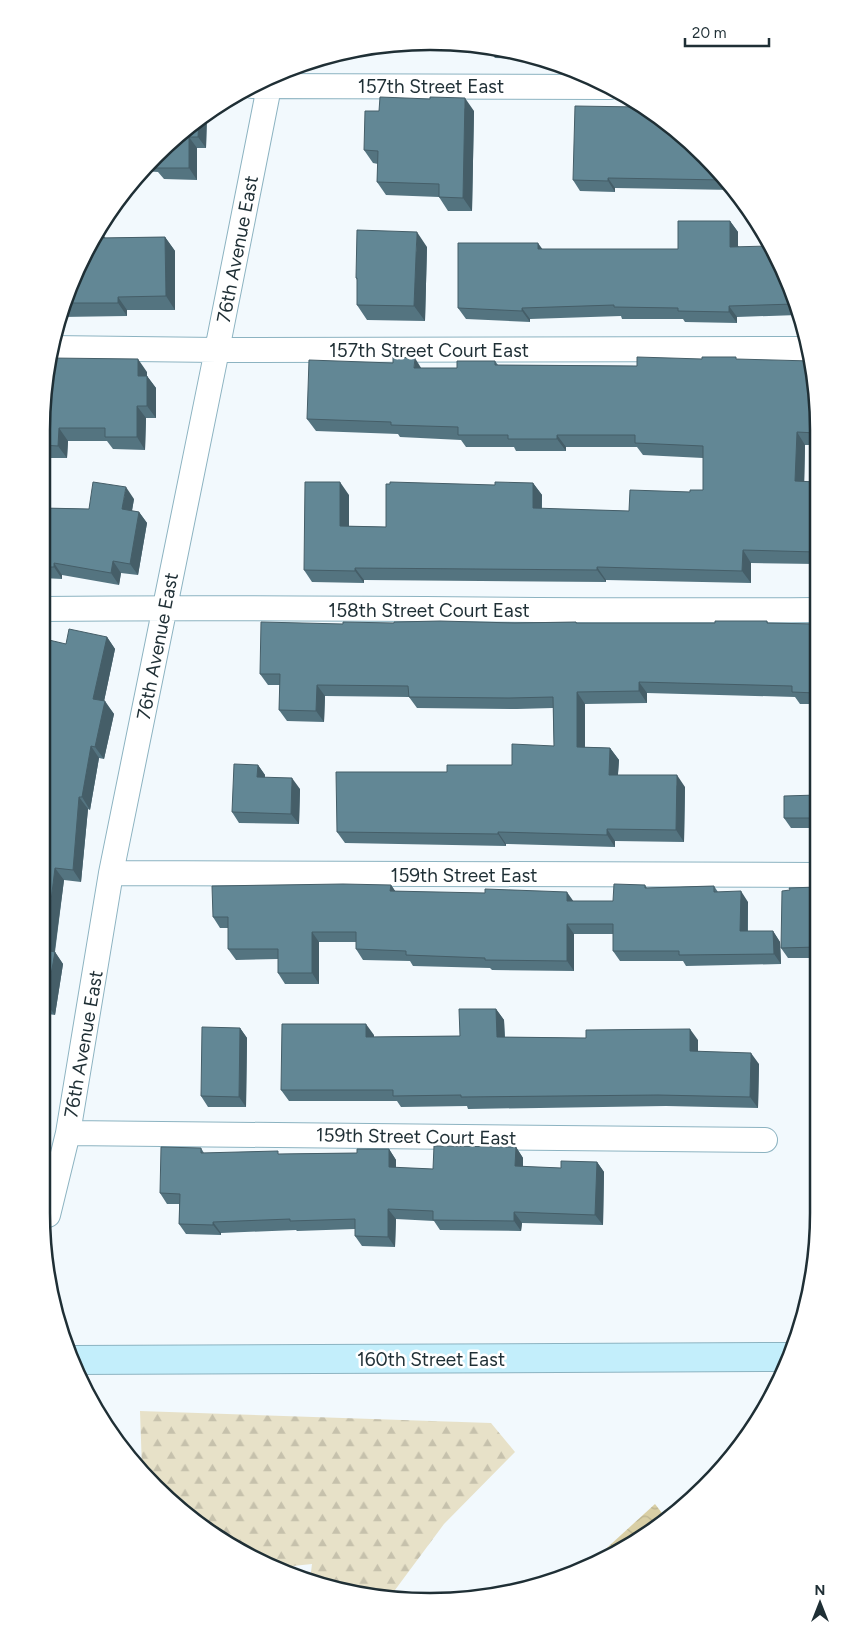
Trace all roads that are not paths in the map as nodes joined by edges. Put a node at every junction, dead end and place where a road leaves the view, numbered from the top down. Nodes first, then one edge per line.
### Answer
1 (275, 83) edge
2 (593, 87) edge
3 (263, 89) edge
4 (59, 348) edge
5 (801, 349) edge
6 (217, 350) junction
7 (165, 608) junction
8 (50, 609) edge
9 (810, 610) edge
10 (111, 873) junction
11 (810, 875) edge
12 (68, 1133) junction
13 (765, 1140) dead end
14 (50, 1207) edge
15 (781, 1357) edge
16 (80, 1360) edge

1 - 2 street, 157th Street East
3 - 6 street, 76th Avenue East
4 - 6 street, 157th Street Court East
5 - 6 street, 157th Street Court East
6 - 7 street, 76th Avenue East
7 - 8 street, 158th Street Court East
7 - 9 street, 158th Street Court East
7 - 10 street, 76th Avenue East
10 - 11 street, 159th Street East
10 - 12 street, 76th Avenue East
12 - 13 street, 159th Street Court East
12 - 14 street, 76th Avenue East
15 - 16 main road, 160th Street East

